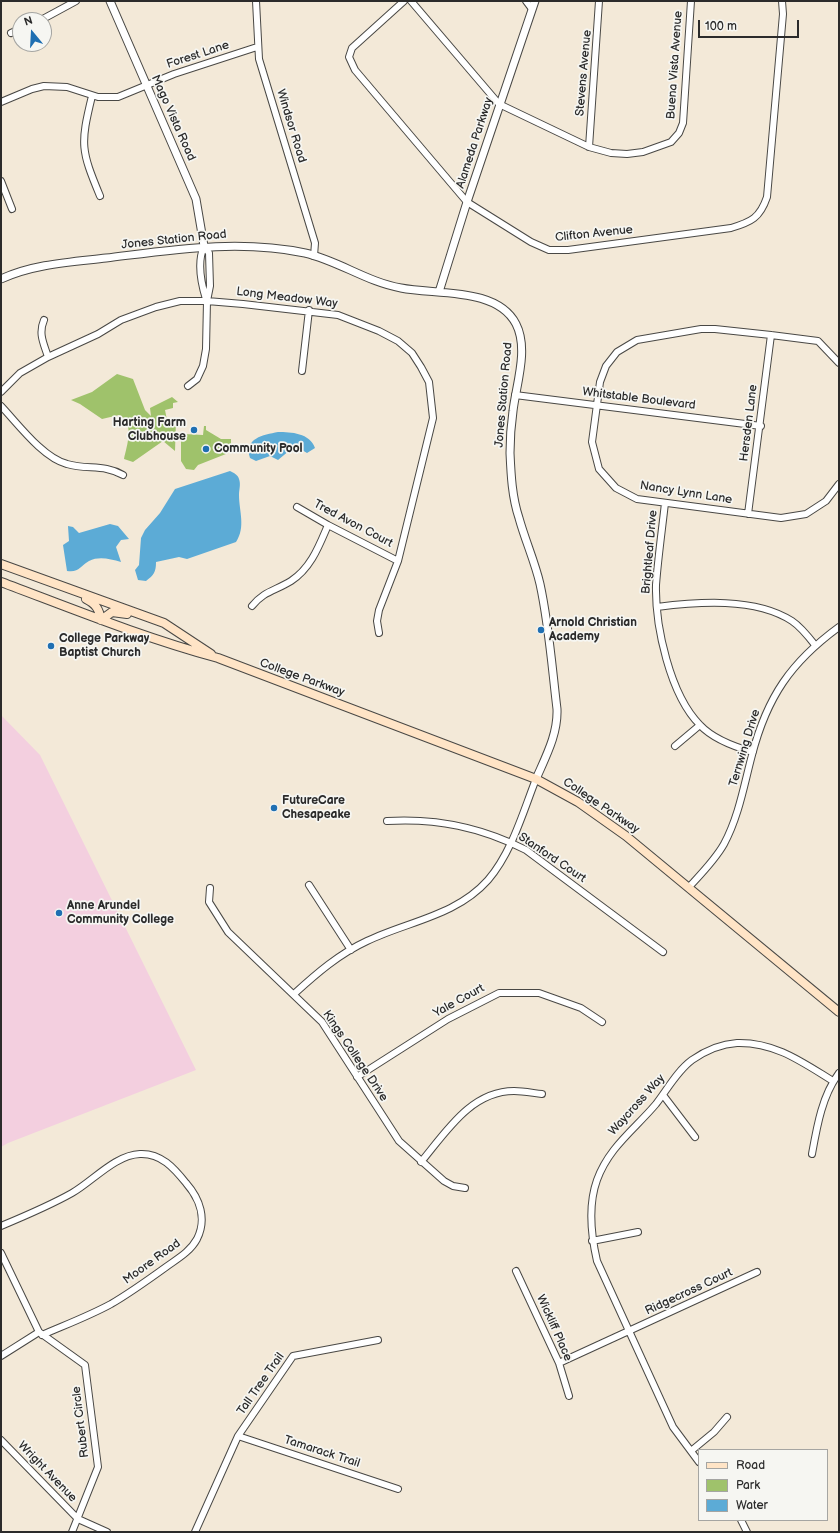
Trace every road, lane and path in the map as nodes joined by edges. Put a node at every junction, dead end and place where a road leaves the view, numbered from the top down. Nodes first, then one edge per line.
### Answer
1 (76, 1) edge
2 (110, 1) edge
3 (256, 1) edge
4 (404, 1) edge
5 (411, 1) edge
6 (526, 1) edge
7 (535, 1) edge
8 (599, 1) edge
9 (691, 1) edge
10 (782, 1) edge
11 (532, 8) junction
12 (52, 14) edge
13 (258, 47) junction
14 (146, 86) junction
15 (92, 96) junction
16 (1, 102) edge
17 (499, 104) junction
18 (589, 147) junction
19 (1, 182) edge
20 (100, 196) dead end
21 (467, 202) junction
22 (12, 210) dead end
23 (204, 246) junction
24 (314, 256) junction
25 (1, 279) edge
26 (439, 292) junction
27 (206, 301) junction
28 (309, 310) junction
29 (44, 320) dead end
30 (771, 335) junction
31 (48, 357) junction
32 (839, 363) edge
33 (302, 371) dead end
34 (188, 386) dead end
35 (1, 392) edge
36 (515, 395) junction
37 (597, 405) junction
38 (1, 406) edge
39 (760, 426) junction
40 (123, 476) dead end
41 (839, 484) edge
42 (666, 503) junction
43 (298, 507) dead end
44 (748, 514) junction
45 (328, 525) junction
46 (398, 560) junction
47 (1, 564) edge
48 (1, 582) edge
49 (64, 587) junction
50 (252, 606) dead end
51 (657, 607) junction
52 (101, 620) junction
53 (164, 623) junction
54 (839, 627) edge
55 (379, 633) dead end
56 (815, 645) junction
57 (218, 658) junction
58 (700, 725) junction
59 (675, 746) dead end
60 (753, 752) junction
61 (536, 779) junction
62 (387, 821) dead end
63 (511, 843) junction
64 (309, 885) dead end
65 (690, 887) junction
66 (210, 888) dead end
67 (351, 950) junction
68 (663, 952) dead end
69 (294, 994) junction
70 (839, 1012) edge
71 (602, 1022) dead end
72 (839, 1073) edge
73 (357, 1077) junction
74 (833, 1082) junction
75 (542, 1094) dead end
76 (663, 1095) junction
77 (695, 1137) dead end
78 (812, 1154) dead end
79 (421, 1162) junction
80 (464, 1188) dead end
81 (1, 1226) edge
82 (638, 1232) dead end
83 (592, 1241) junction
84 (1, 1253) edge
85 (516, 1270) dead end
86 (757, 1272) dead end
87 (629, 1332) junction
88 (40, 1334) junction
89 (378, 1340) dead end
90 (1, 1356) edge
91 (559, 1363) junction
92 (569, 1396) dead end
93 (728, 1417) dead end
94 (238, 1436) junction
95 (1, 1440) edge
96 (691, 1451) junction
97 (698, 1461) edge
98 (398, 1489) dead end
99 (78, 1519) junction
100 (741, 1521) edge
101 (72, 1532) edge
102 (107, 1532) edge
103 (195, 1532) edge
104 (747, 1532) edge

1 - 12 street
2 - 14 street, Mago Vista Road
3 - 13 street, Windsor Road
4 - 21 street, Clifton Avenue
5 - 17 street, Buena Vista Avenue
6 - 11 street
7 - 11 street, Alameda Parkway
8 - 18 street, Stevens Avenue
9 - 18 street, Buena Vista Avenue
10 - 21 street, Clifton Avenue
11 - 17 street, Alameda Parkway
13 - 14 street, Forest Lane
13 - 24 street, Windsor Road
14 - 15 street, Forest Lane
14 - 23 street, Mago Vista Road
15 - 16 street, Forest Lane
15 - 20 street
17 - 18 street, Buena Vista Avenue
17 - 21 street, Alameda Parkway
19 - 22 street
21 - 26 street, Alameda Parkway
23 - 24 street, Jones Station Road
23 - 25 street, Jones Station Road
23 - 27 street
24 - 26 street, Jones Station Road
26 - 36 street, Jones Station Road
27 - 28 street, Long Meadow Way
27 - 31 street, Long Meadow Way
27 - 34 street
28 - 33 street
28 - 46 street, Long Meadow Way
29 - 31 street
30 - 32 street, Nancy Lynn Lane
30 - 37 street, Nancy Lynn Lane
30 - 39 street, Hersden Lane
31 - 35 street, Long Meadow Way
36 - 37 street, Whitstable Boulevard
36 - 61 street, Jones Station Road
37 - 39 street, Whitstable Boulevard
37 - 42 street, Nancy Lynn Lane
38 - 40 street
39 - 44 street, Hersden Lane
41 - 44 street, Nancy Lynn Lane
42 - 44 street, Nancy Lynn Lane
42 - 51 street, Brightleaf Drive
43 - 45 street, Tred Avon Court
45 - 46 street, Tred Avon Court
45 - 50 street
46 - 55 street, Long Meadow Way
47 - 49 main road, College Parkway
48 - 52 main road, College Parkway
49 - 52 main road
49 - 53 main road, College Parkway
51 - 56 street
51 - 58 street, Brightleaf Drive
52 - 53 main road
52 - 57 main road, College Parkway
53 - 57 main road, College Parkway
54 - 56 street, Ternwing Drive
56 - 60 street, Ternwing Drive
57 - 61 main road, College Parkway
58 - 59 street
58 - 60 street, Brightleaf Drive
60 - 65 street, Ternwing Drive
61 - 63 street
61 - 65 main road, College Parkway
62 - 63 street, Stanford Court
63 - 67 street
63 - 68 street, Stanford Court
64 - 67 street
65 - 70 main road, College Parkway
66 - 69 street, Kings College Drive
67 - 69 street
69 - 73 street, Kings College Drive
71 - 73 street, Yale Court
72 - 74 street
73 - 79 street, Kings College Drive
74 - 76 street, Waycross Way
74 - 78 street
75 - 79 street
76 - 77 street
76 - 83 street, Waycross Way
79 - 80 street, Kings College Drive
81 - 88 street, Moore Road
82 - 83 street
83 - 87 street, Waycross Way
84 - 88 street
85 - 91 street, Wickliff Place
86 - 87 street, Ridgecross Court
87 - 91 street, Ridgecross Court
87 - 96 street, Waycross Way
88 - 90 street, Moore Road
88 - 99 street, Rubert Circle
89 - 94 street, Tall Tree Trail
91 - 92 street, Wickliff Place
93 - 96 street
94 - 98 street, Tamarack Trail
94 - 103 street, Tall Tree Trail
95 - 99 street, Wright Avenue
96 - 97 street, Waycross Way
99 - 101 street, Rubert Circle
99 - 102 street
100 - 104 street

